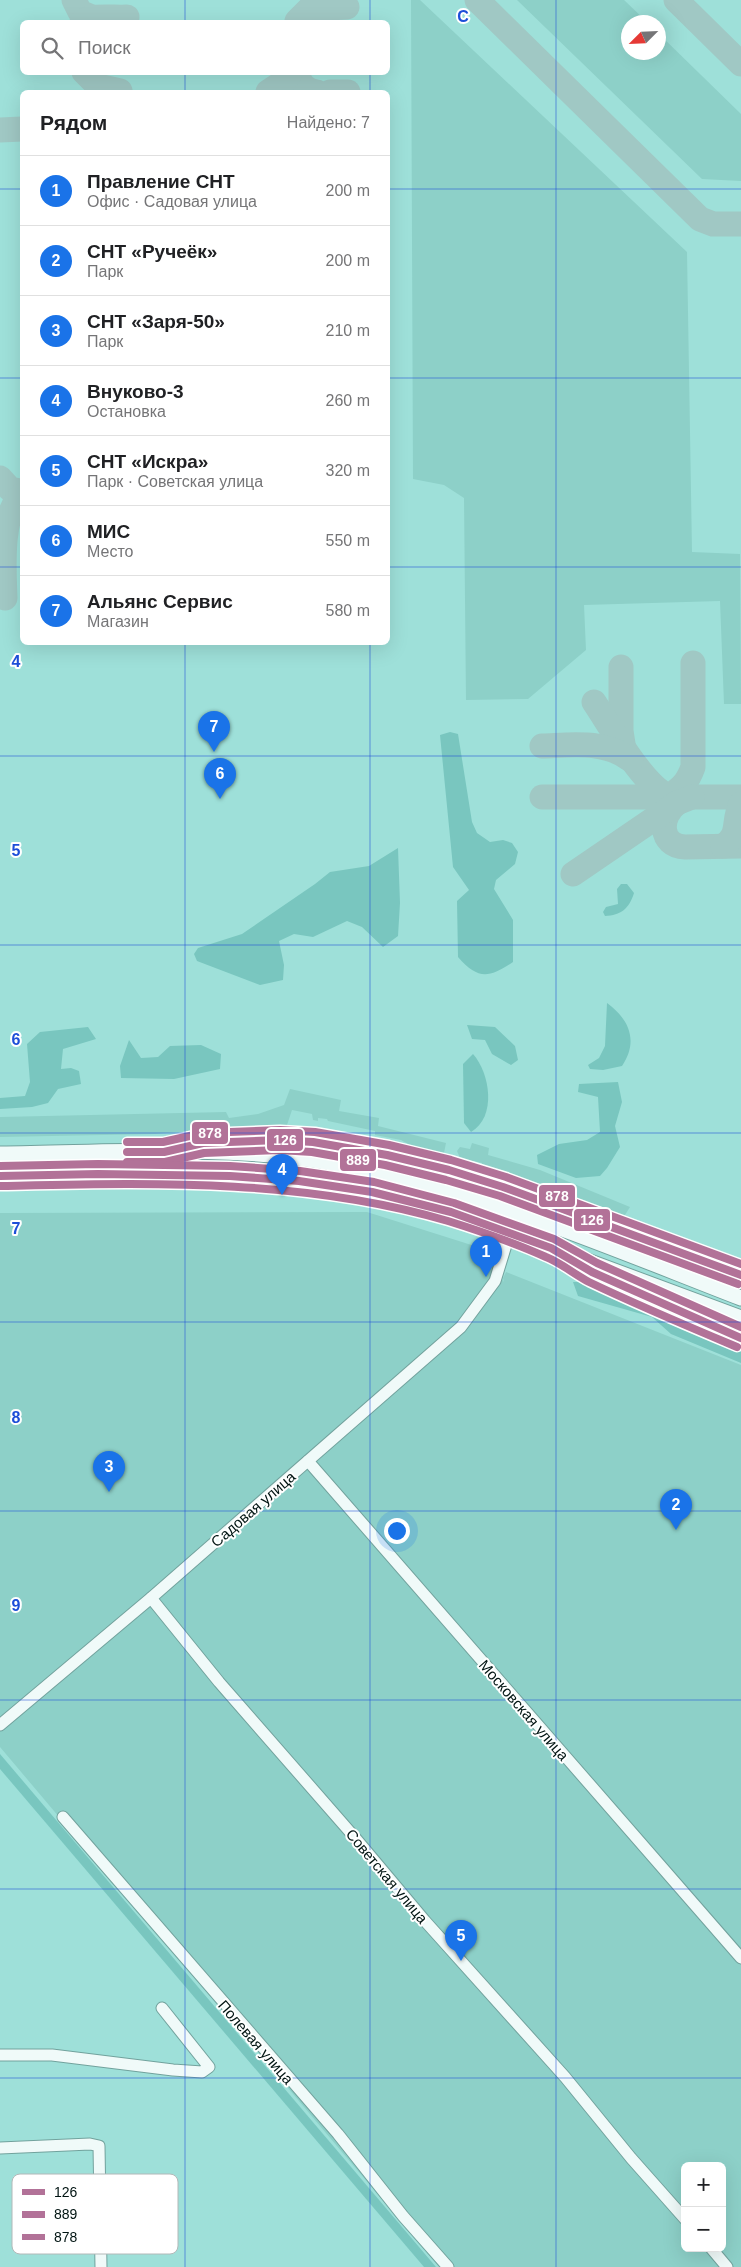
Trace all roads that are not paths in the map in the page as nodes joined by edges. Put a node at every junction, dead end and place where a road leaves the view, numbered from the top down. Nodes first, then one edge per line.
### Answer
1 (164, 1152) junction
2 (0, 1154) edge
3 (0, 1176) edge
4 (510, 1232) junction
5 (551, 1248) junction
6 (741, 1275) edge
7 (741, 1298) edge
8 (741, 1318) edge
9 (741, 1338) edge
10 (308, 1461) junction
11 (150, 1598) junction
12 (0, 1725) edge
13 (63, 1818) dead end
14 (741, 1958) edge
15 (162, 2008) dead end
16 (0, 2056) edge
17 (0, 2148) edge
18 (99, 2174) edge
19 (681, 2214) edge
20 (714, 2252) edge
21 (100, 2254) edge
22 (100, 2267) edge
23 (448, 2267) edge
24 (727, 2267) edge

1 - 2 main road
1 - 6 main road
1 - 7 main road
3 - 4 main road
4 - 5 main road
4 - 10 street, Садовая улица
5 - 8 main road
5 - 9 main road
10 - 11 street, Садовая улица
10 - 14 street, Московская улица
11 - 12 street, Садовая улица
11 - 19 street, Советская улица
13 - 23 street, Полевая улица
15 - 16 street
17 - 18 street
20 - 24 street
21 - 22 street

